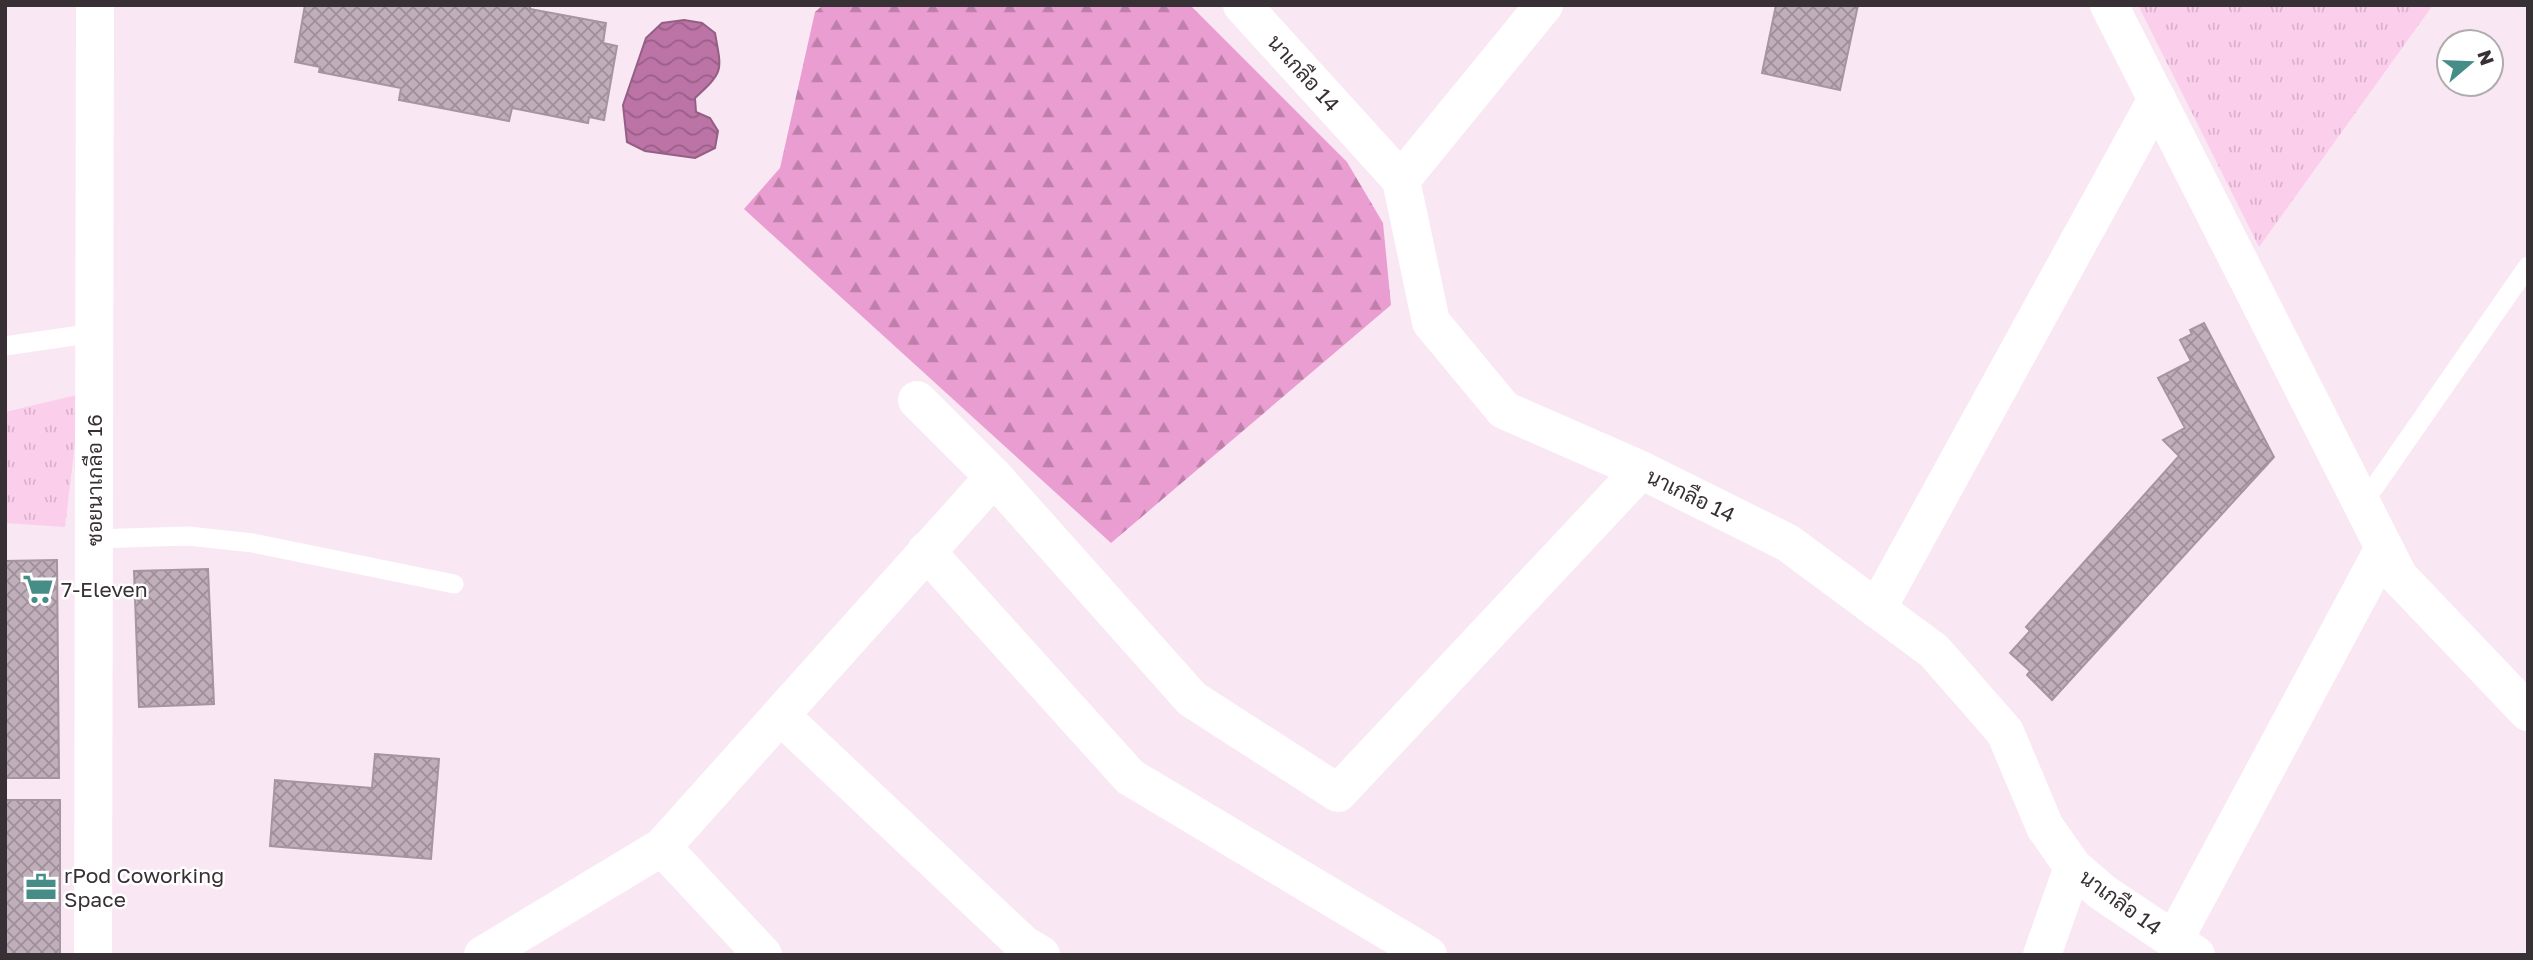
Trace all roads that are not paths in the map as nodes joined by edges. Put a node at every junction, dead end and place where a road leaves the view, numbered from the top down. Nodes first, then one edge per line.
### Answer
1 (95, 5) edge
2 (1242, 5) edge
3 (1544, 5) edge
4 (2109, 5) edge
5 (2157, 99) junction
6 (1401, 180) junction
7 (2528, 266) edge
8 (94, 333) junction
9 (5, 346) edge
10 (917, 400) dead end
11 (1641, 470) junction
12 (994, 477) junction
13 (2362, 505) junction
14 (94, 539) junction
15 (2384, 548) junction
16 (926, 551) junction
17 (454, 584) dead end
18 (1877, 609) junction
19 (2528, 712) edge
20 (781, 716) junction
21 (662, 846) junction
22 (2073, 867) junction
23 (2185, 947) edge
24 (93, 955) edge
25 (483, 955) edge
26 (763, 955) edge
27 (1041, 955) edge
28 (1428, 955) edge
29 (2042, 955) edge

1 - 8 street, ซอยนาเกลือ 16
2 - 6 street, นาเกลือ 14
3 - 6 street
4 - 5 street
5 - 13 street
5 - 18 street
6 - 11 street, นาเกลือ 14
7 - 13 lane
8 - 9 lane
8 - 14 street, ซอยนาเกลือ 16
10 - 12 street
11 - 12 street
11 - 18 street, นาเกลือ 14
12 - 16 street
13 - 15 street
14 - 17 lane
14 - 24 street, ซอยนาเกลือ 16
15 - 19 street
15 - 23 street
16 - 20 street
16 - 28 street
18 - 22 street, นาเกลือ 14
20 - 21 street
20 - 27 street
21 - 25 street
21 - 26 street
22 - 23 street, นาเกลือ 14
22 - 29 street

